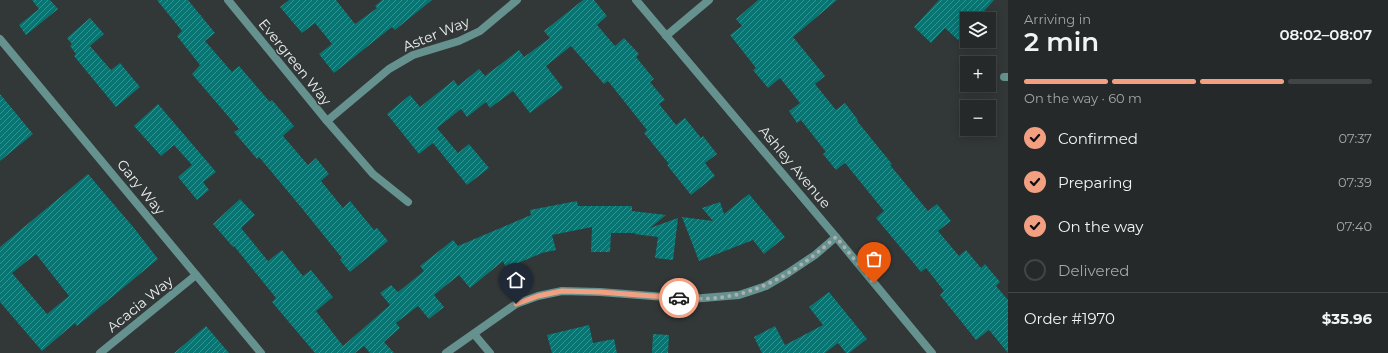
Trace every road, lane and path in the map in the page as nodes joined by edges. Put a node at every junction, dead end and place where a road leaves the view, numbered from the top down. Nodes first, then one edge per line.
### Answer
1 (228, 0) edge
2 (517, 0) edge
3 (636, 0) edge
4 (709, 0) edge
5 (666, 36) junction
6 (0, 39) edge
7 (327, 121) junction
8 (408, 202) dead end
9 (836, 237) junction
10 (196, 275) junction
11 (474, 334) junction
12 (100, 353) edge
13 (261, 353) edge
14 (446, 353) edge
15 (490, 353) edge
16 (932, 353) edge

1 - 7 street, Evergreen Way
2 - 7 street, Aster Way
3 - 5 street, Ashley Avenue
4 - 5 street
5 - 9 street, Ashley Avenue
6 - 10 street, Gary Way
7 - 8 street, Evergreen Way
9 - 11 street
9 - 16 street, Ashley Avenue
10 - 12 street, Acacia Way
10 - 13 street, Gary Way
11 - 14 street
11 - 15 street

